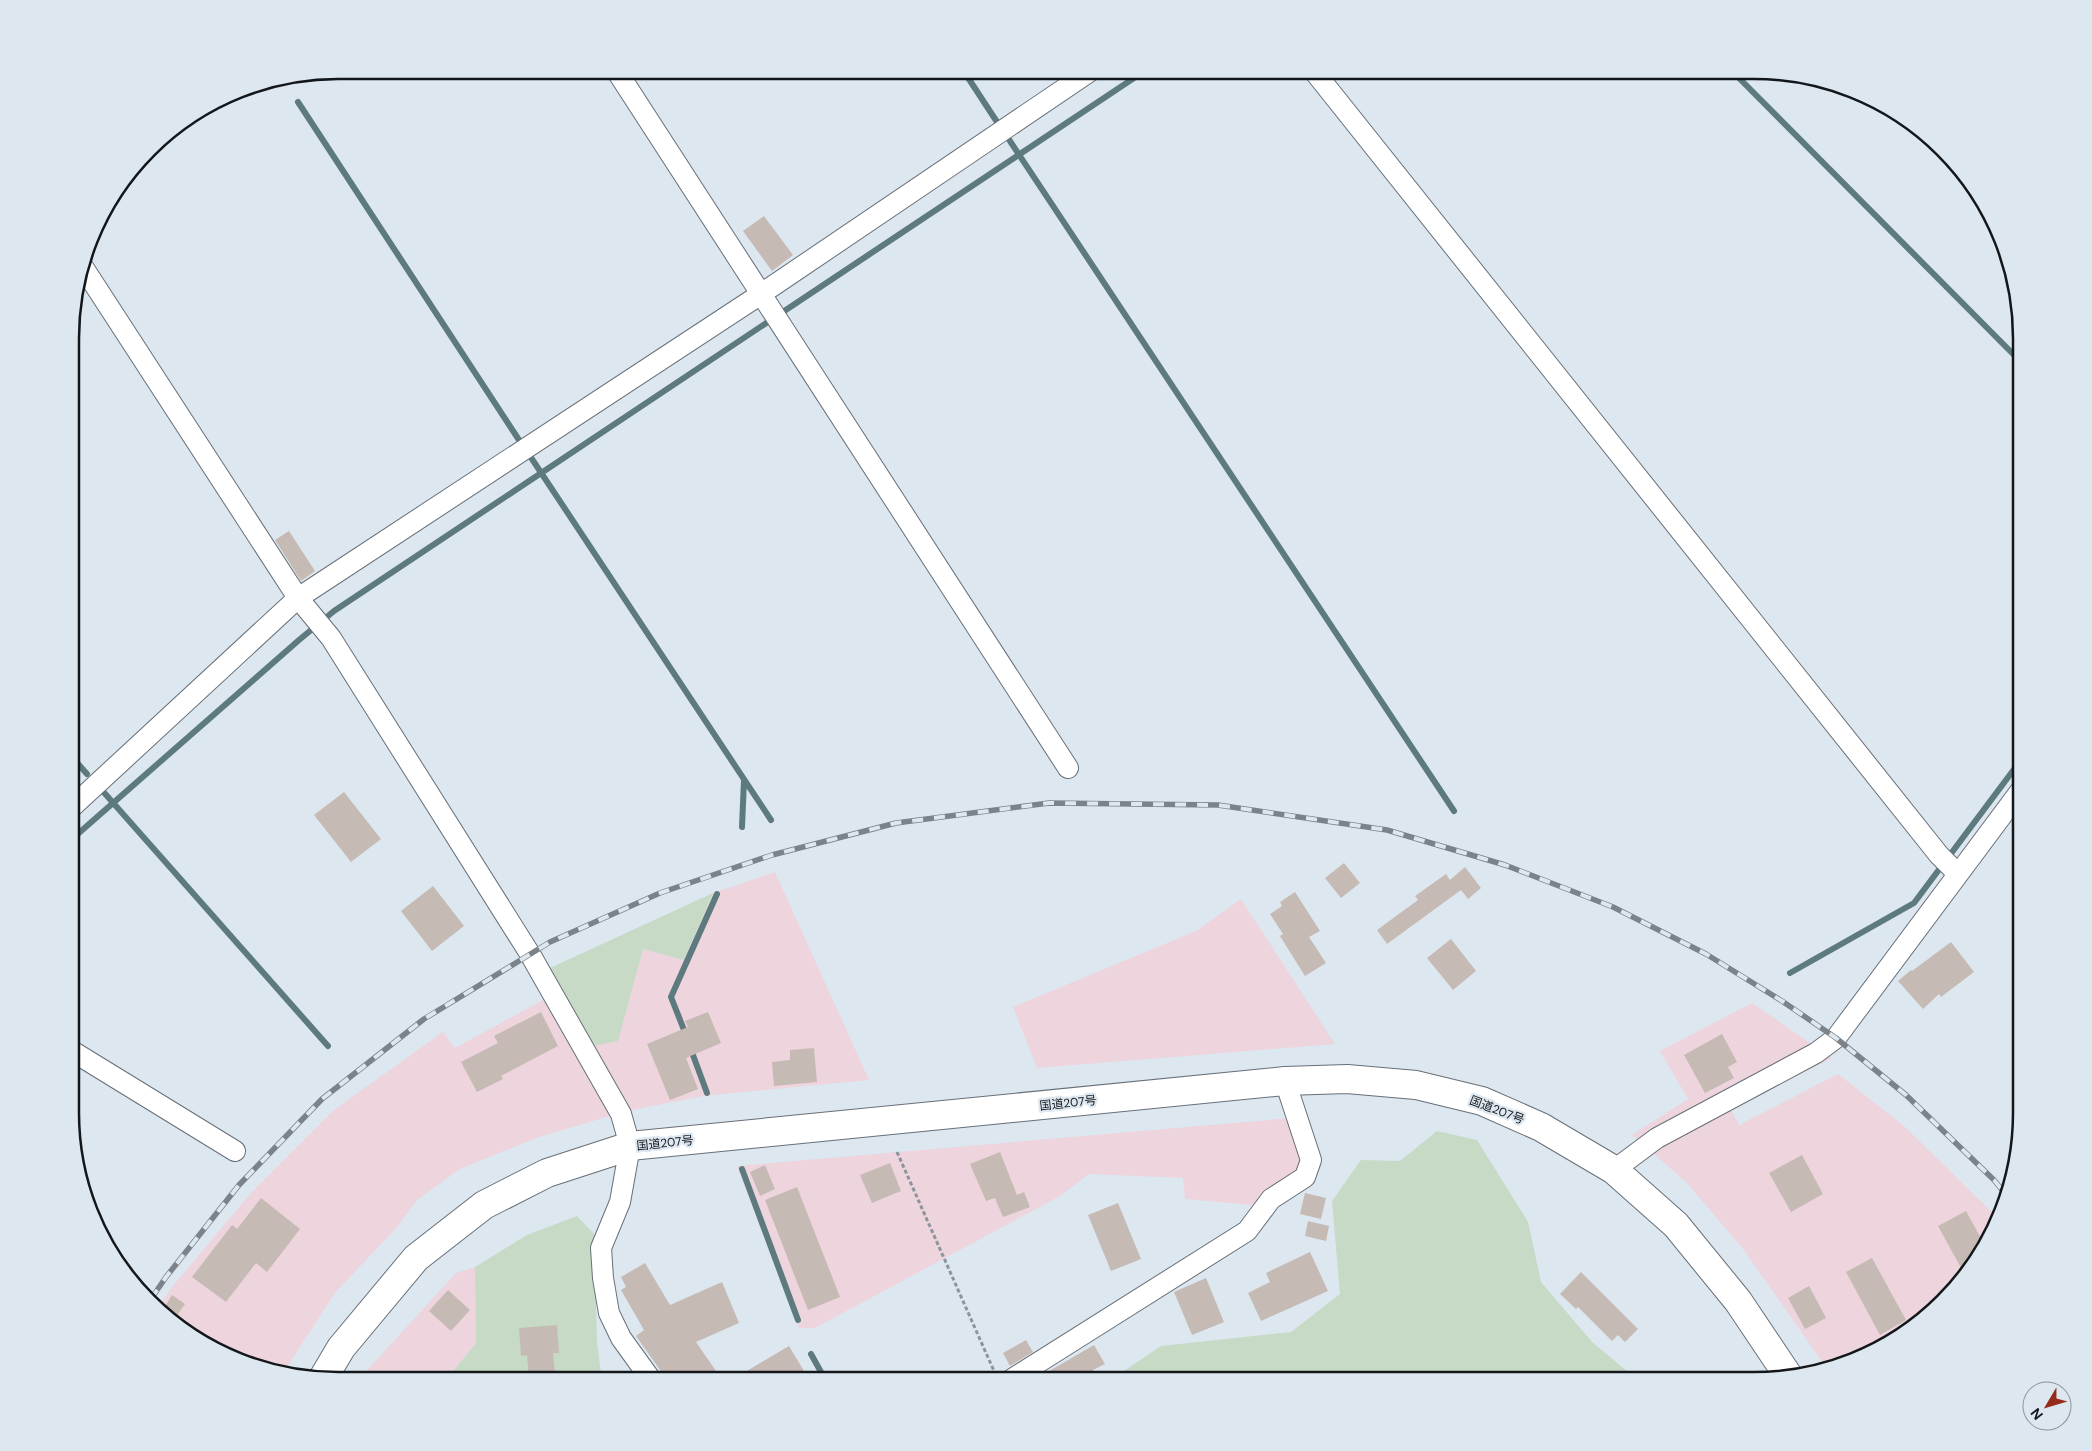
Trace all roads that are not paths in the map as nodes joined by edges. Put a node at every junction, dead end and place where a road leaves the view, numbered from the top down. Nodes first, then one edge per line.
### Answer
1 (622, 79) edge
2 (1079, 79) edge
3 (1320, 79) edge
4 (87, 273) edge
5 (765, 300) junction
6 (298, 598) junction
7 (1068, 768) dead end
8 (2013, 799) edge
9 (79, 801) edge
10 (1949, 865) junction
11 (79, 1055) edge
12 (1285, 1081) junction
13 (630, 1146) junction
14 (236, 1151) dead end
15 (1614, 1170) junction
16 (1785, 1370) edge
17 (327, 1372) edge
18 (646, 1372) edge
19 (1009, 1372) edge

1 - 5 street
2 - 5 street
3 - 10 street
4 - 6 street
5 - 6 street
5 - 7 street
6 - 9 street
6 - 13 street
8 - 10 street
10 - 15 street
11 - 14 street
12 - 13 highway, 国道207号
12 - 15 highway, 国道207号
12 - 19 street
13 - 17 highway, 国道207号
13 - 18 street
15 - 16 highway, 国道207号

